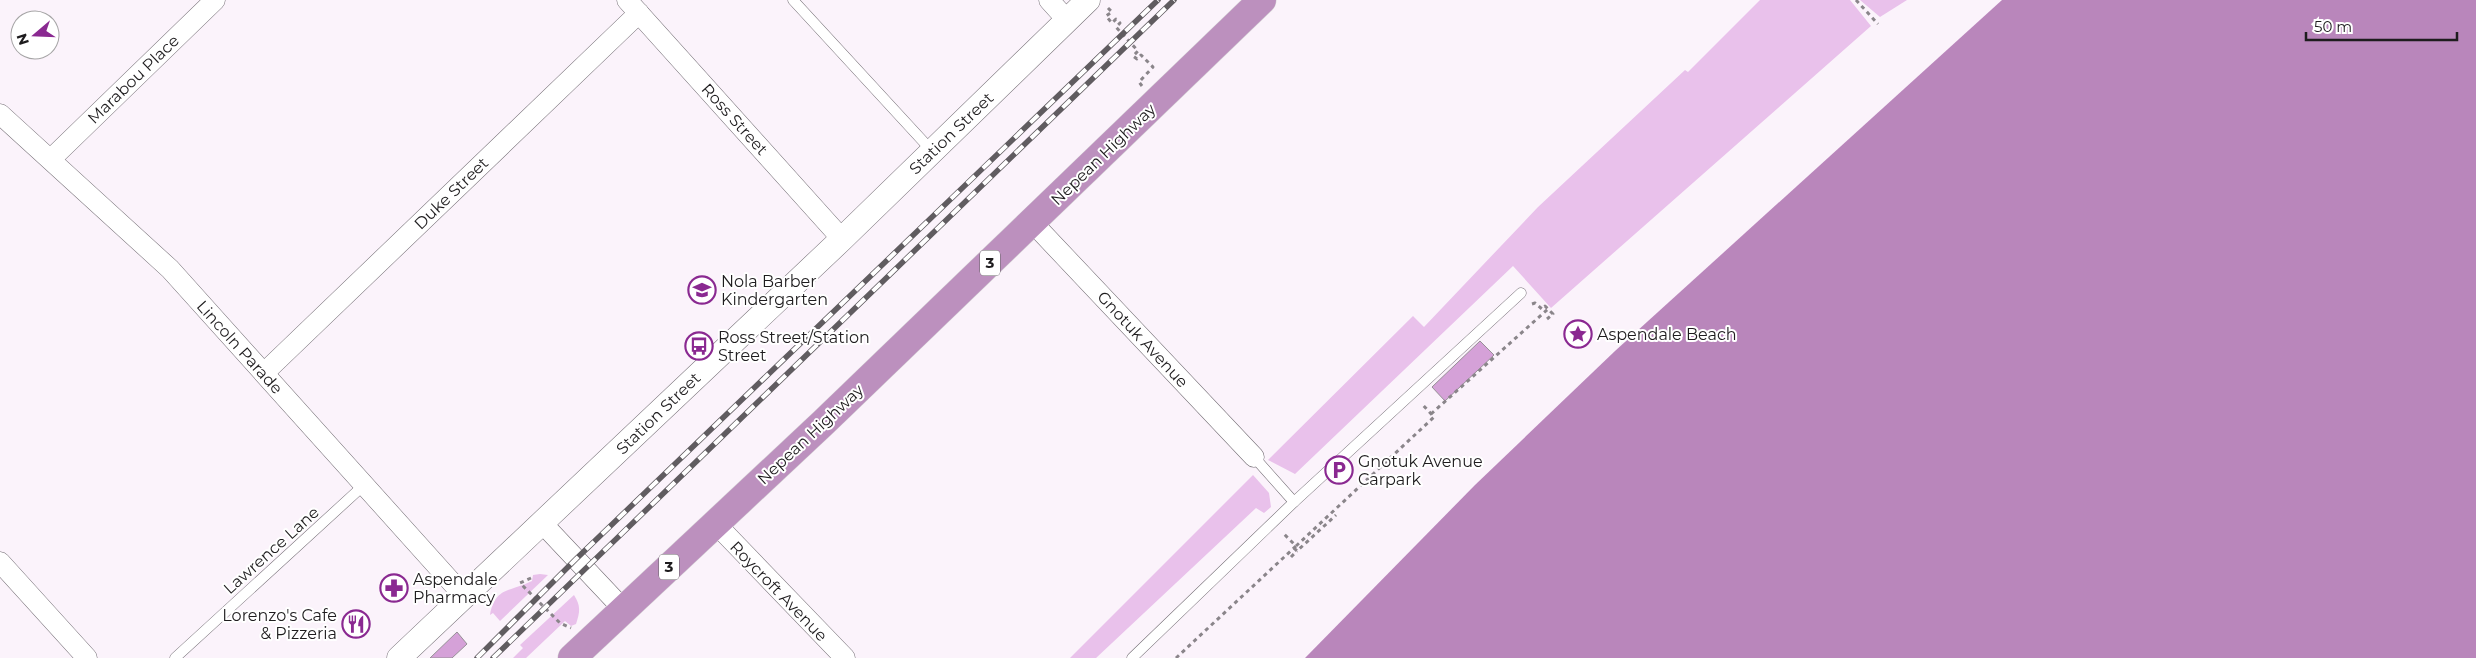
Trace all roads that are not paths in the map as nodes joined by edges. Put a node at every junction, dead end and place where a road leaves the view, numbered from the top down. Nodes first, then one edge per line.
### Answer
1 (215, 0) edge
2 (793, 0) edge
3 (1049, 0) edge
4 (1262, 0) edge
5 (1097, 3) edge
6 (633, 6) edge
7 (1067, 20) junction
8 (0, 114) edge
9 (932, 151) junction
10 (51, 159) junction
11 (1032, 222) junction
12 (842, 239) junction
13 (1521, 293) road end
14 (264, 373) junction
15 (1254, 457) joint
16 (364, 485) junction
17 (1294, 502) junction
18 (542, 523) junction
19 (715, 523) junction
20 (0, 562) edge
21 (464, 596) junction
22 (624, 610) junction
23 (87, 658) edge
24 (175, 658) edge
25 (399, 658) edge
26 (572, 658) edge
27 (845, 658) edge
28 (1132, 658) edge

1 - 10 street, Marabou Place
2 - 9 lane
3 - 7 street
4 - 11 highway, Nepean Highway / 3
5 - 7 street, Station Street
6 - 12 street, Ross Street
6 - 14 street, Duke Street
7 - 9 street, Station Street
8 - 10 street, Lincoln Parade
9 - 12 street, Station Street
10 - 14 street, Lincoln Parade
11 - 15 street, Gnotuk Avenue
11 - 19 highway, Nepean Highway / 3
12 - 18 street, Station Street
13 - 17 lane
14 - 16 street, Lincoln Parade
15 - 17 lane
16 - 21 street, Lincoln Parade
16 - 24 lane, Lawrence Lane
17 - 28 lane
18 - 21 street, Station Street
18 - 22 street
19 - 22 highway, Nepean Highway / 3
19 - 27 street, Roycroft Avenue
20 - 23 street
21 - 25 street, Station Street
22 - 26 highway, Nepean Highway / 3

